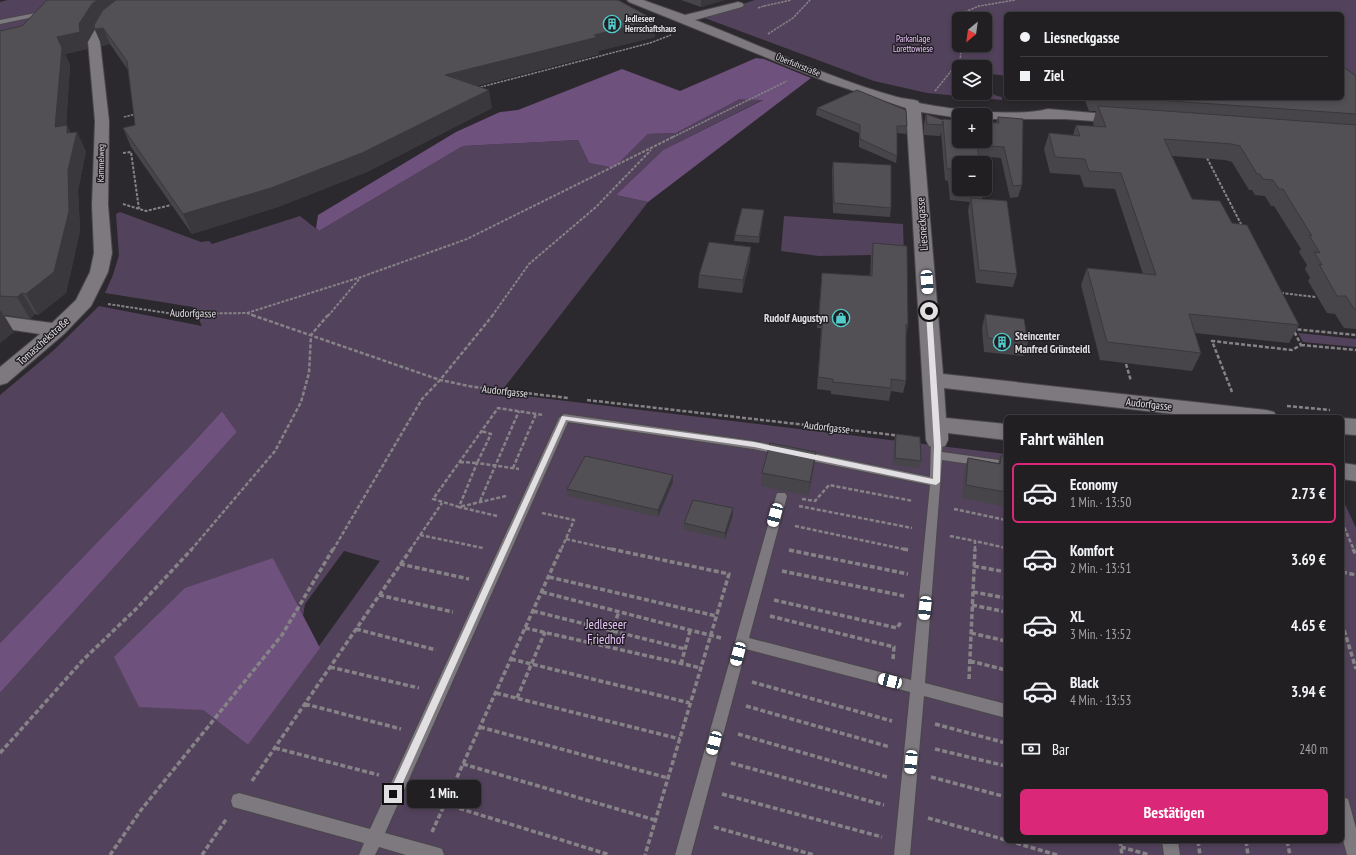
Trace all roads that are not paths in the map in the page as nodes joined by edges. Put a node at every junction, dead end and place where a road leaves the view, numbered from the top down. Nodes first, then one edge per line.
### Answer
1 (145, 0) edge
2 (633, 0) edge
3 (732, 1) edge
4 (55, 11) edge
5 (684, 19) junction
6 (0, 22) edge
7 (914, 104) junction
8 (1062, 115) junction
9 (1138, 120) edge
10 (84, 302) joint
11 (0, 322) edge
12 (56, 330) junction
13 (0, 378) edge
14 (933, 380) junction
15 (1273, 411) edge
16 (1223, 414) edge
17 (1344, 421) edge
18 (1356, 427) edge
19 (1004, 432) edge
20 (937, 440) junction
21 (1004, 464) edge
22 (1344, 471) edge
23 (1356, 473) edge
24 (936, 482) junction
25 (780, 499) road end
26 (742, 642) junction
27 (918, 688) junction
28 (1004, 711) edge
29 (239, 801) road end
30 (1344, 813) edge
31 (374, 837) junction
32 (1170, 843) edge
33 (903, 849) edge
34 (429, 853) edge
35 (366, 855) edge
36 (683, 855) edge
37 (1172, 855) edge
38 (1355, 855) edge

1 - 10 street, Kammelweg
2 - 5 street, Überfuhrstraße
3 - 5 street
4 - 6 lane
5 - 7 street, Überfuhrstraße
7 - 8 street, Überfuhrstraße
7 - 8 street, Überfuhrstraße
7 - 14 street, Liesneckgasse
8 - 9 street, Überfuhrstraße
10 - 12 street, Tomaschekstraße
11 - 12 street
12 - 13 street, Tomaschekstraße
14 - 16 street, Audorfgasse
14 - 20 street, Liesneckgasse
15 - 16 street, Audorfgasse
17 - 18 street
19 - 20 street
20 - 21 lane
20 - 24 lane
22 - 23 street
24 - 27 lane
24 - 31 lane
25 - 26 lane
26 - 27 lane
26 - 36 lane
27 - 28 lane
27 - 33 lane
29 - 31 lane
30 - 38 lane
31 - 34 lane
31 - 35 lane
32 - 37 lane

